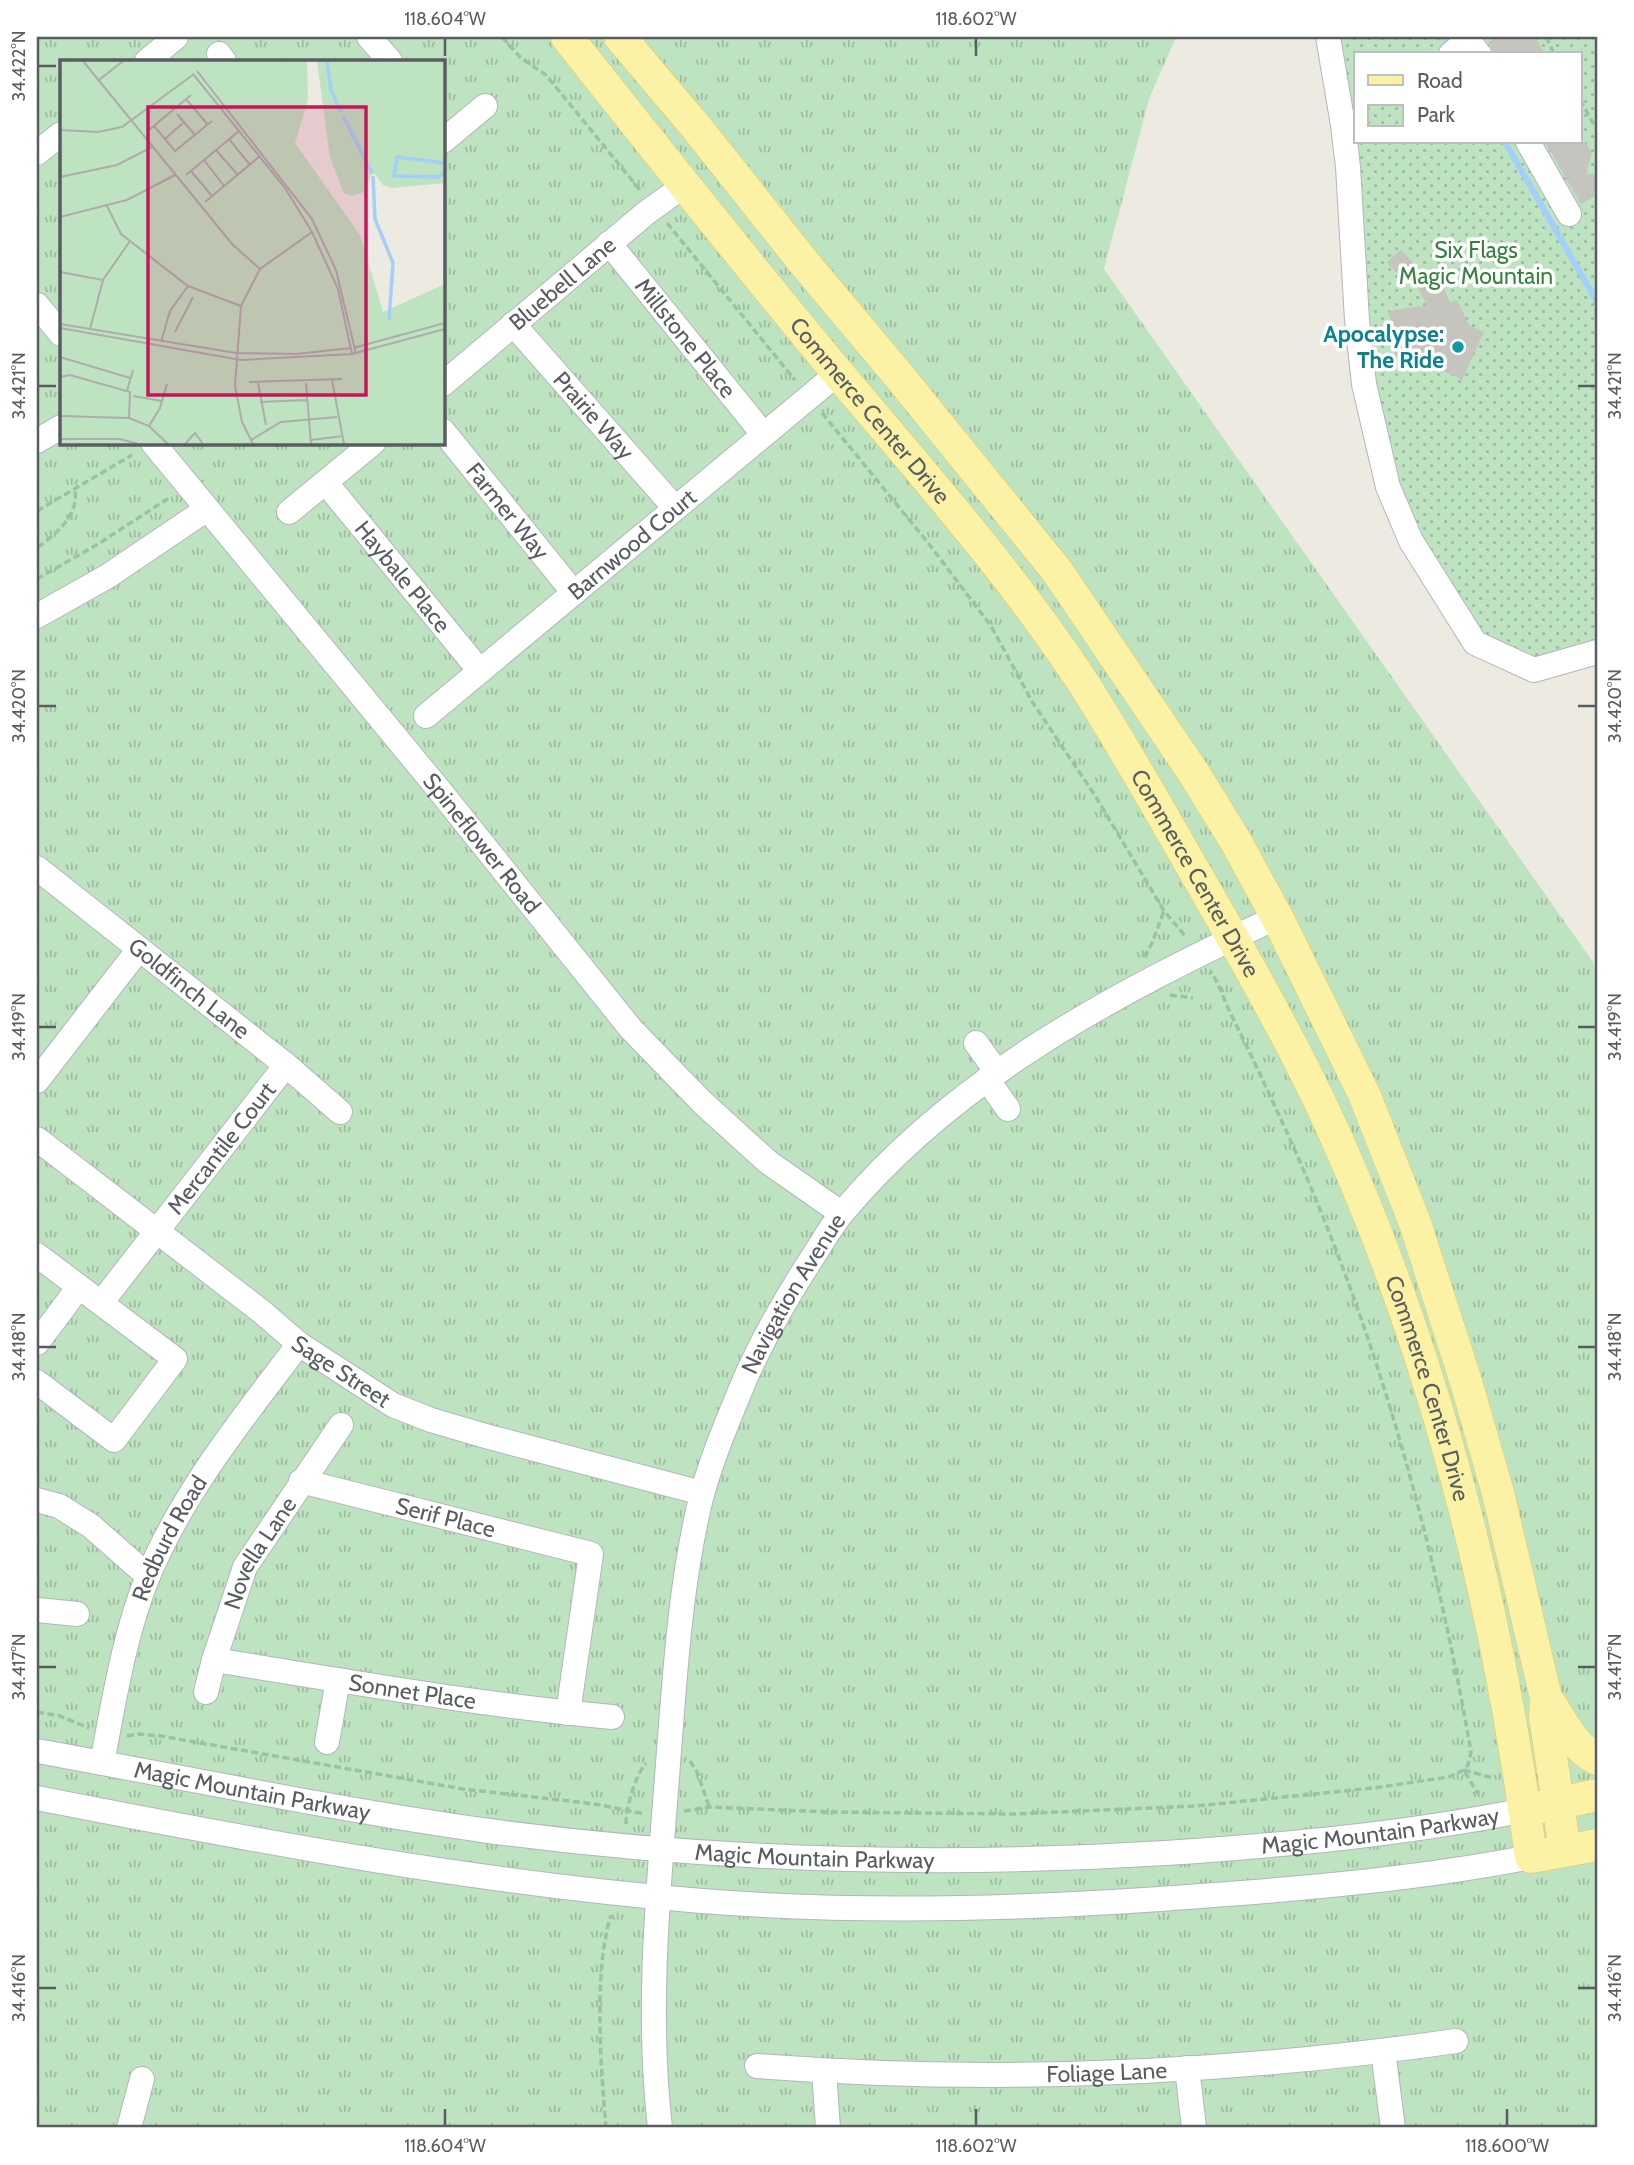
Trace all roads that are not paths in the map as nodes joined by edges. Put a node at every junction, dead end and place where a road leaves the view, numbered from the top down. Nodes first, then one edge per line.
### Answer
1 (176, 37) edge
2 (369, 37) edge
3 (567, 37) edge
4 (620, 37) edge
5 (1328, 37) edge
6 (1453, 52) edge
7 (1477, 52) edge
8 (148, 60) edge
9 (389, 60) edge
10 (485, 106) dead end
11 (1349, 121) edge
12 (446, 132) edge
13 (1529, 144) edge
14 (685, 185) junction
15 (1569, 214) dead end
16 (610, 243) junction
17 (37, 305) edge
18 (513, 324) junction
19 (60, 333) edge
20 (838, 373) junction
21 (444, 383) edge
22 (60, 428) edge
23 (444, 431) edge
24 (763, 434) junction
25 (37, 441) edge
26 (372, 444) edge
27 (143, 449) edge
28 (326, 483) junction
29 (675, 508) junction
30 (207, 509) junction
31 (289, 512) dead end
32 (574, 593) junction
33 (37, 616) edge
34 (1597, 652) edge
35 (480, 671) junction
36 (426, 716) dead end
37 (37, 869) edge
38 (1277, 917) junction
39 (1233, 938) junction
40 (139, 949) junction
41 (976, 1043) dead end
42 (286, 1065) junction
43 (992, 1076) junction
44 (37, 1081) edge
45 (1008, 1109) dead end
46 (340, 1112) dead end
47 (37, 1139) edge
48 (841, 1213) junction
49 (156, 1233) junction
50 (37, 1255) edge
51 (79, 1287) junction
52 (101, 1303) junction
53 (37, 1343) edge
54 (299, 1344) junction
55 (37, 1382) edge
56 (341, 1425) dead end
57 (301, 1481) junction
58 (702, 1493) junction
59 (37, 1500) edge
60 (148, 1576) junction
61 (37, 1610) edge
62 (78, 1614) dead end
63 (214, 1660) junction
64 (338, 1680) junction
65 (206, 1692) dead end
66 (1546, 1698) junction
67 (568, 1713) junction
68 (612, 1717) dead end
69 (327, 1742) dead end
70 (37, 1751) edge
71 (1597, 1759) edge
72 (102, 1763) junction
73 (1597, 1795) edge
74 (37, 1798) edge
75 (1558, 1804) junction
76 (1525, 1810) junction
77 (1597, 1845) edge
78 (661, 1850) junction
79 (1564, 1851) junction
80 (1531, 1857) junction
81 (657, 1896) junction
82 (1457, 2041) dead end
83 (1383, 2051) junction
84 (757, 2066) dead end
85 (1187, 2068) junction
86 (824, 2071) junction
87 (142, 2079) dead end
88 (129, 2128) edge
89 (660, 2128) edge
90 (828, 2128) edge
91 (1194, 2128) edge
92 (1393, 2128) edge

1 - 8 street
2 - 9 street
3 - 14 main road, Commerce Center Drive
4 - 38 main road, Commerce Center Drive
5 - 11 street
6 - 7 street
10 - 12 street
11 - 34 street
13 - 15 street
14 - 16 street, Bluebell Lane
14 - 20 main road, Commerce Center Drive
16 - 18 street, Bluebell Lane
16 - 24 street, Millstone Place
17 - 19 street
18 - 21 street, Bluebell Lane
18 - 29 street, Prairie Way
20 - 24 street, Barnwood Court
20 - 39 main road, Commerce Center Drive
22 - 25 street
23 - 32 street, Farmer Way
24 - 29 street, Barnwood Court
26 - 28 street
27 - 30 street, Spineflower Road
28 - 31 street
28 - 35 street, Haybale Place
29 - 32 street, Barnwood Court
30 - 33 street
30 - 48 street, Spineflower Road
32 - 35 street, Barnwood Court
35 - 36 street, Barnwood Court
37 - 40 street, Goldfinch Lane
38 - 39 street, Navigation Avenue
38 - 66 main road, Commerce Center Drive
39 - 43 street, Navigation Avenue
39 - 76 main road, Commerce Center Drive
40 - 42 street, Goldfinch Lane
40 - 44 street
41 - 43 street
42 - 46 street, Goldfinch Lane
42 - 49 street, Mercantile Court
43 - 45 street
43 - 48 street, Navigation Avenue
47 - 49 street, Sage Street
48 - 58 street, Navigation Avenue
49 - 52 street, Mercantile Court
49 - 54 street, Sage Street
50 - 51 street
51 - 52 street
51 - 53 street
52 - 55 street
54 - 58 street, Sage Street
54 - 60 street, Redburd Road
56 - 57 street, Novella Lane
57 - 63 street, Novella Lane
57 - 67 street, Serif Place
58 - 78 street, Navigation Avenue
59 - 60 street
60 - 72 street, Redburd Road
61 - 62 street
63 - 64 street, Sonnet Place
63 - 65 street, Novella Lane
64 - 67 street, Sonnet Place
64 - 69 street
66 - 71 main road
66 - 75 main road, Commerce Center Drive
67 - 68 street, Sonnet Place
70 - 72 street, Magic Mountain Parkway
72 - 78 street, Magic Mountain Parkway
73 - 75 main road, Magic Mountain Parkway
74 - 81 street, Magic Mountain Parkway
75 - 76 main road, Magic Mountain Parkway
75 - 79 main road, Commerce Center Drive
76 - 78 street, Magic Mountain Parkway
76 - 80 main road, Commerce Center Drive
77 - 79 main road, Magic Mountain Parkway
78 - 81 street, Navigation Avenue
79 - 80 main road, Magic Mountain Parkway
80 - 81 street, Magic Mountain Parkway
81 - 89 street, Navigation Avenue
82 - 83 street, Foliage Lane
83 - 85 street, Foliage Lane
83 - 92 street
84 - 86 street, Foliage Lane
85 - 86 street, Foliage Lane
85 - 91 street
86 - 90 street
87 - 88 street

